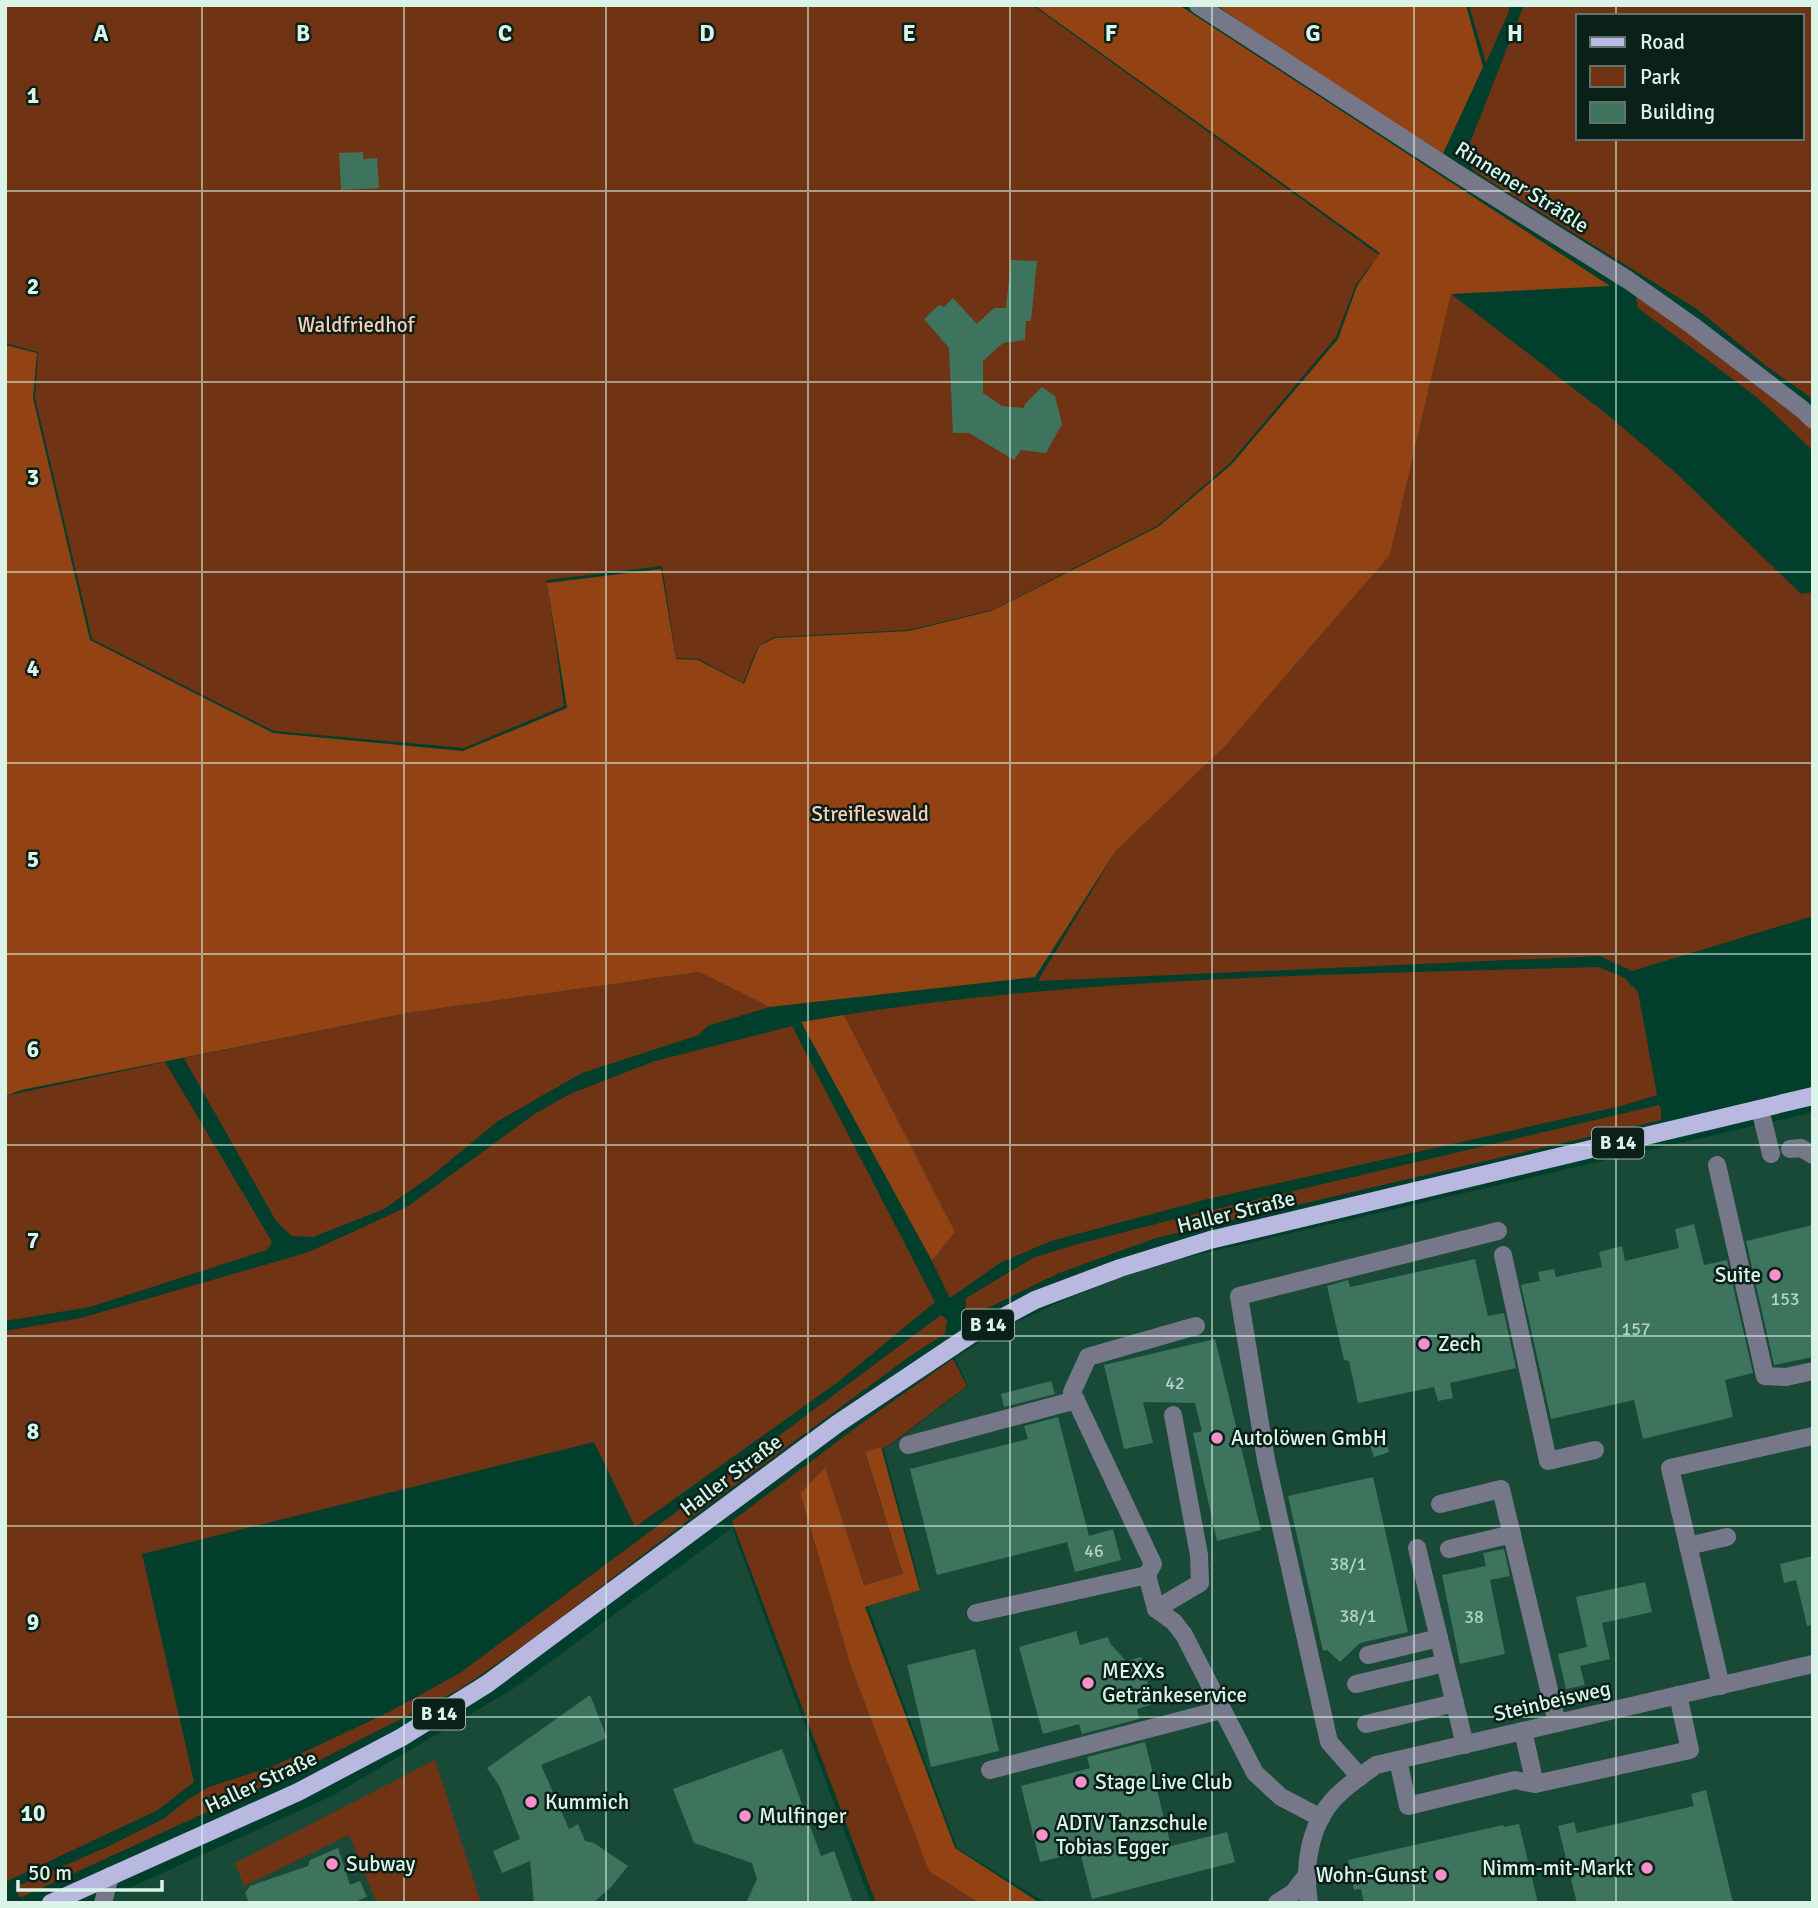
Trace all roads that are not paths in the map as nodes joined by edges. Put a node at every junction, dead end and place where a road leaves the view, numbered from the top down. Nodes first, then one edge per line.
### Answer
1 (1198, 5) edge
2 (1813, 420) edge
3 (1813, 1096) edge
4 (1760, 1109) junction
5 (1790, 1149) dead end
6 (1771, 1154) dead end
7 (1813, 1155) edge
8 (1717, 1165) dead end
9 (1498, 1231) dead end
10 (1503, 1255) dead end
11 (1196, 1326) dead end
12 (1813, 1371) edge
13 (1076, 1400) junction
14 (1173, 1415) dead end
15 (1813, 1436) edge
16 (908, 1445) dead end
17 (1595, 1450) dead end
18 (1440, 1504) dead end
19 (1512, 1534) junction
20 (1727, 1537) dead end
21 (1688, 1546) junction
22 (1417, 1548) dead end
23 (1449, 1549) dead end
24 (1147, 1575) junction
25 (1156, 1609) junction
26 (976, 1613) dead end
27 (1439, 1638) junction
28 (1368, 1655) dead end
29 (1445, 1663) junction
30 (1813, 1664) edge
31 (1356, 1684) dead end
32 (1721, 1686) junction
33 (1678, 1695) junction
34 (1455, 1703) junction
35 (1222, 1710) junction
36 (1557, 1723) junction
37 (1366, 1724) dead end
38 (1523, 1731) junction
39 (1465, 1745) junction
40 (1398, 1760) junction
41 (990, 1770) dead end
42 (1360, 1777) junction
43 (1535, 1784) junction
44 (1321, 1818) junction
45 (1307, 1875) junction
46 (110, 1876) junction
47 (1292, 1898) edge
48 (51, 1903) edge
49 (103, 1903) edge
50 (1277, 1903) edge
51 (1309, 1903) edge

1 - 2 street, Rinnener Sträßle
3 - 4 main road, B 14
4 - 6 street
4 - 46 main road, Haller Straße / B 14
5 - 7 street
8 - 12 street
9 - 42 street
10 - 17 street
11 - 13 street
13 - 16 street
13 - 24 street
14 - 25 street
15 - 21 street
18 - 19 street
19 - 23 street
19 - 36 street
20 - 21 street
21 - 32 street
22 - 27 street
24 - 25 street
24 - 26 street
25 - 35 street
27 - 28 street
27 - 29 street
29 - 31 street
29 - 34 street
30 - 32 street, Steinbeisweg
32 - 33 street, Steinbeisweg
33 - 36 street, Steinbeisweg
33 - 43 street
34 - 37 street
34 - 39 street
35 - 41 street
35 - 44 street
36 - 38 street, Steinbeisweg
38 - 39 street, Steinbeisweg
38 - 43 street
39 - 40 street, Steinbeisweg
40 - 42 street, Steinbeisweg
40 - 43 street
42 - 44 street, Steinbeisweg
44 - 45 street, Steinbeisweg
45 - 47 street
45 - 51 street, Steinbeisweg
46 - 48 main road, Haller Straße / B 14
46 - 49 street
47 - 50 street

